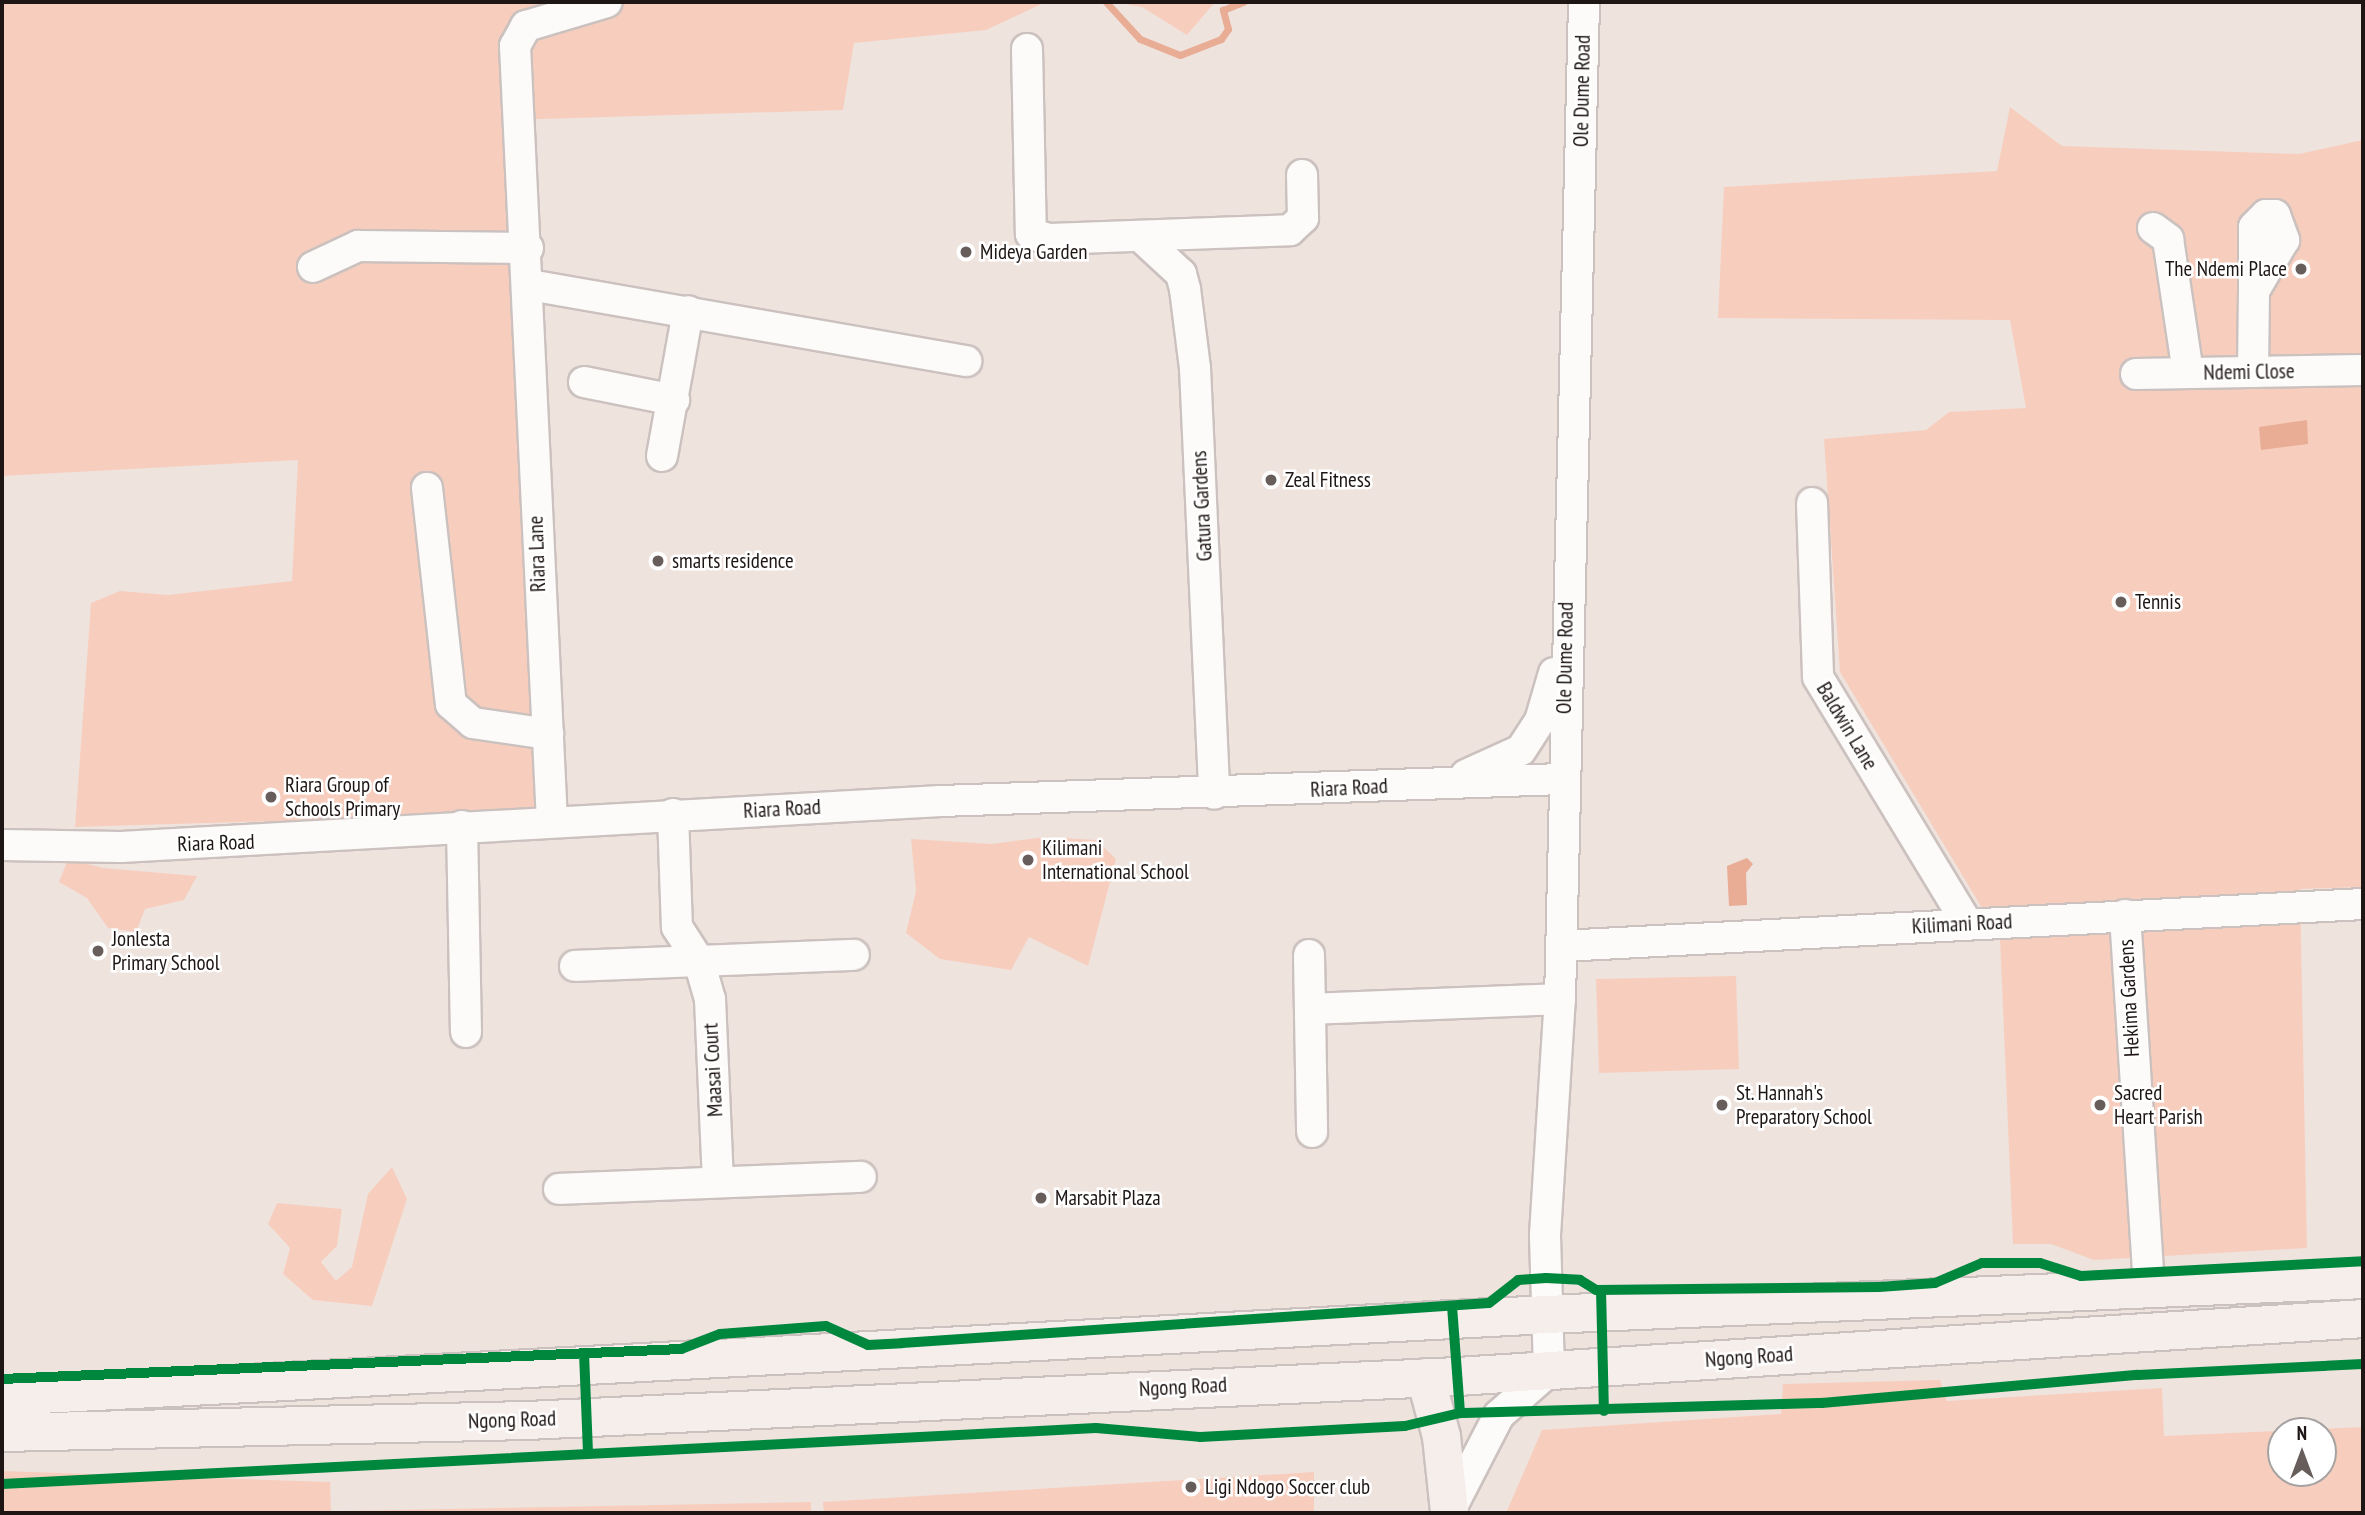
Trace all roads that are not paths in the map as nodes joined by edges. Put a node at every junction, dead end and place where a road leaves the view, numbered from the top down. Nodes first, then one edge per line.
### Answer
1 (607, 2) edge
2 (1584, 2) edge
3 (1027, 49) dead end
4 (1302, 175) dead end
5 (2152, 228) dead end
6 (1140, 236) junction
7 (528, 248) junction
8 (313, 267) dead end
9 (530, 285) junction
10 (2254, 291) dead end
11 (688, 311) junction
12 (966, 361) dead end
13 (2363, 370) edge
14 (2253, 372) junction
15 (2188, 373) junction
16 (2136, 374) dead end
17 (584, 382) dead end
18 (674, 400) junction
19 (662, 456) dead end
20 (427, 488) dead end
21 (1812, 503) dead end
22 (1564, 638) junction
23 (548, 734) junction
24 (1563, 779) junction
25 (1443, 784) junction
26 (1214, 794) junction
27 (673, 814) junction
28 (552, 822) junction
29 (462, 826) junction
30 (2, 845) edge
31 (2363, 904) edge
32 (2125, 915) junction
33 (1967, 923) junction
34 (1562, 946) junction
35 (854, 955) dead end
36 (1309, 955) dead end
37 (699, 961) junction
38 (575, 966) dead end
39 (1560, 999) junction
40 (1311, 1009) junction
41 (466, 1031) dead end
42 (1312, 1132) dead end
43 (860, 1177) dead end
44 (718, 1180) junction
45 (559, 1189) dead end
46 (2363, 1279) edge
47 (2148, 1290) junction
48 (1546, 1314) junction
49 (2363, 1318) edge
50 (1549, 1371) junction
51 (1425, 1377) junction
52 (2, 1396) edge
53 (2, 1432) edge
54 (1449, 1512) edge

1 - 7 street, Riara Lane
2 - 22 street, Ole Dume Road
3 - 6 street
4 - 6 street
5 - 15 street
6 - 26 street, Gatura Gardens
7 - 8 street
7 - 9 street, Riara Lane
9 - 11 street
9 - 23 street, Riara Lane
10 - 14 street
11 - 12 street
11 - 18 street
13 - 14 street, Ndemi Close
14 - 15 street, Ndemi Close
15 - 16 street, Ndemi Close
17 - 18 street
18 - 19 street
20 - 23 street
21 - 33 street, Baldwin Lane
22 - 24 street, Ole Dume Road
22 - 25 street
23 - 28 street, Riara Lane
24 - 25 street, Riara Road
24 - 34 street, Ole Dume Road
25 - 26 street, Riara Road
26 - 27 street, Riara Road
27 - 28 street, Riara Road
27 - 37 street, Maasai Court
28 - 29 street, Riara Road
29 - 30 street, Riara Road
29 - 41 street
31 - 32 street, Kilimani Road
32 - 33 street, Kilimani Road
32 - 47 street, Hekima Gardens
33 - 34 street, Kilimani Road
34 - 39 street, Ole Dume Road
35 - 37 street
36 - 40 street
37 - 38 street
37 - 44 street, Maasai Court
39 - 40 street
39 - 48 street, Ole Dume Road
40 - 42 street
43 - 44 street
44 - 45 street
46 - 47 main road
47 - 48 main road
48 - 50 street, Ole Dume Road
48 - 52 main road
49 - 50 main road, Ngong Road
50 - 51 main road, Ngong Road
50 - 54 street
51 - 53 main road, Ngong Road
51 - 54 main road

